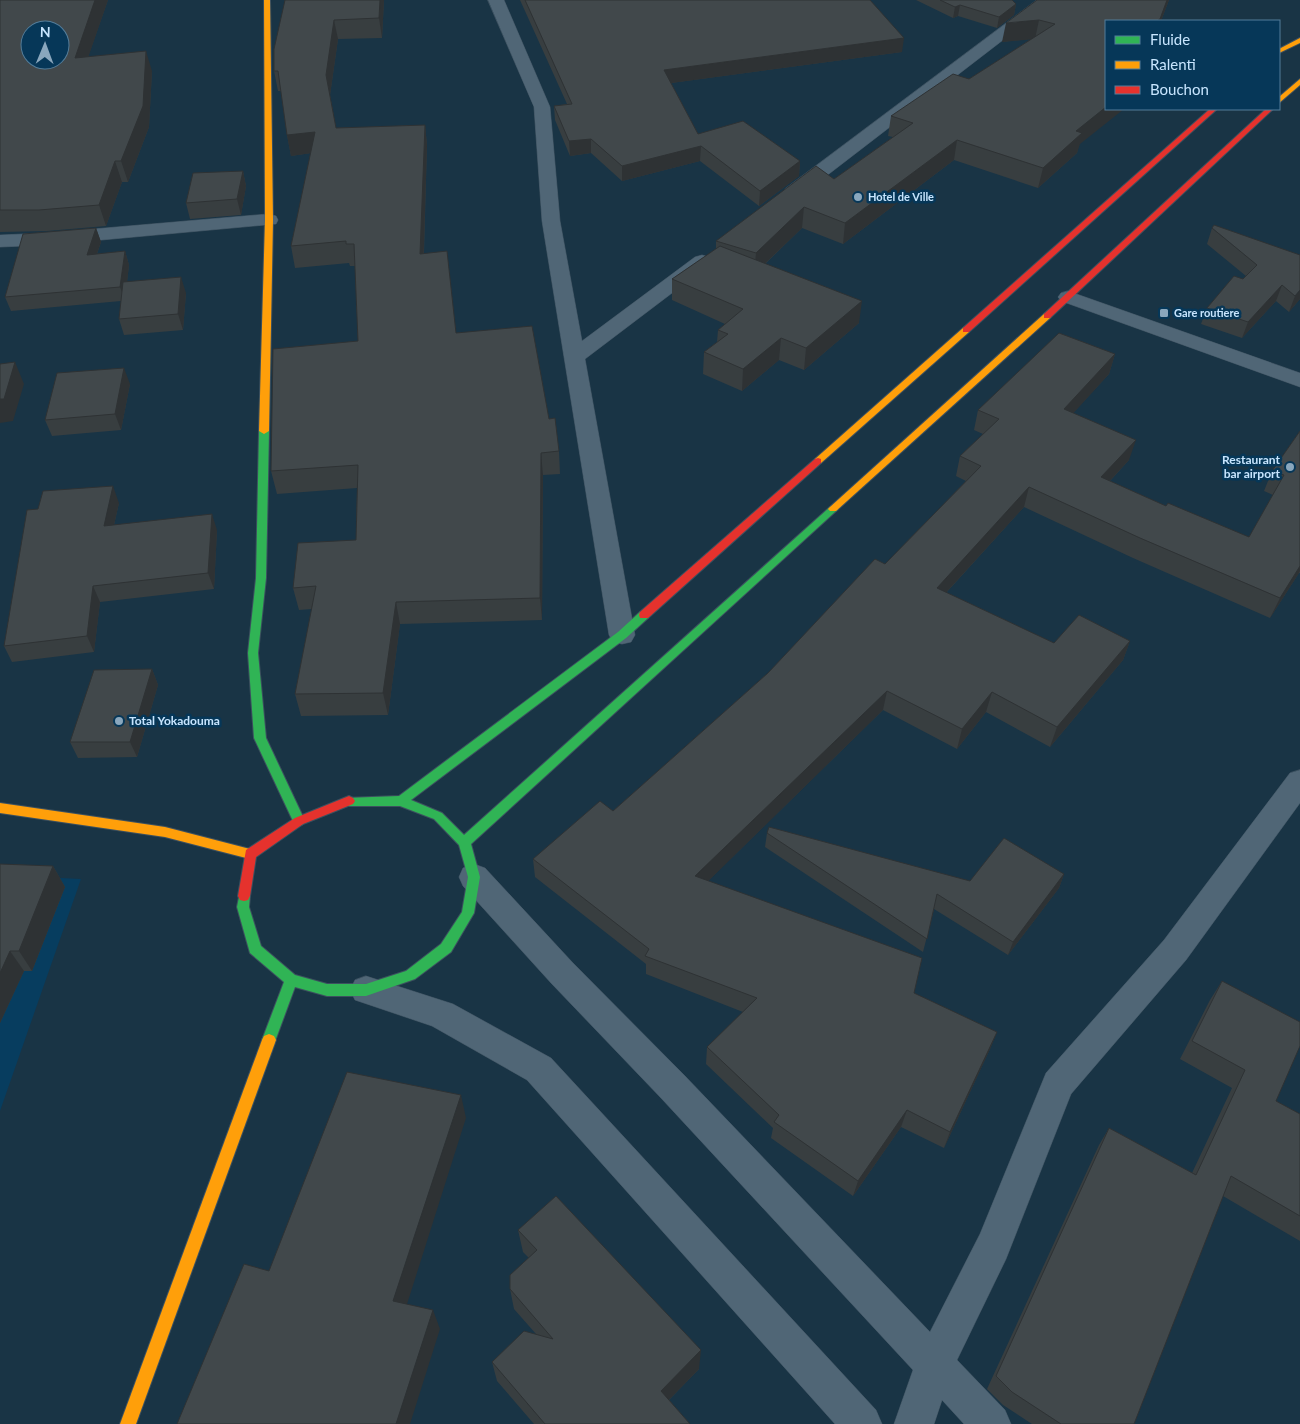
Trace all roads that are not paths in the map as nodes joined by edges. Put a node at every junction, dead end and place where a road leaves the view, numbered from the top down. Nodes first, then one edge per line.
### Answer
1 (267, 0) edge
2 (496, 0) edge
3 (1047, 0) edge
4 (1300, 40) edge
5 (1280, 50) edge
6 (1300, 81) edge
7 (1280, 100) edge
8 (1213, 110) edge
9 (1269, 110) edge
10 (780, 202) edge
11 (269, 220) junction
12 (0, 241) edge
13 (717, 249) edge
14 (1068, 297) junction
15 (576, 356) junction
16 (1300, 380) edge
17 (622, 635) junction
18 (1300, 781) edge
19 (401, 802) junction
20 (0, 808) edge
21 (299, 820) junction
22 (464, 843) junction
23 (250, 854) junction
24 (474, 877) junction
25 (290, 980) junction
26 (366, 990) junction
27 (934, 1366) junction
28 (128, 1424) edge
29 (862, 1424) edge
30 (914, 1424) edge
31 (991, 1424) edge

1 - 11 main road
2 - 15 street
3 - 10 street
4 - 5 main road
6 - 7 main road
8 - 17 main road
9 - 14 main road
11 - 12 street
11 - 21 main road
13 - 15 street
14 - 16 street
14 - 22 main road
15 - 17 street
17 - 19 main road
18 - 27 street
19 - 21 main road
19 - 22 main road
20 - 23 main road
21 - 23 main road
22 - 24 main road
23 - 25 main road
24 - 26 main road
24 - 27 street
25 - 26 main road
25 - 28 main road
26 - 29 street
27 - 30 street
27 - 31 street

